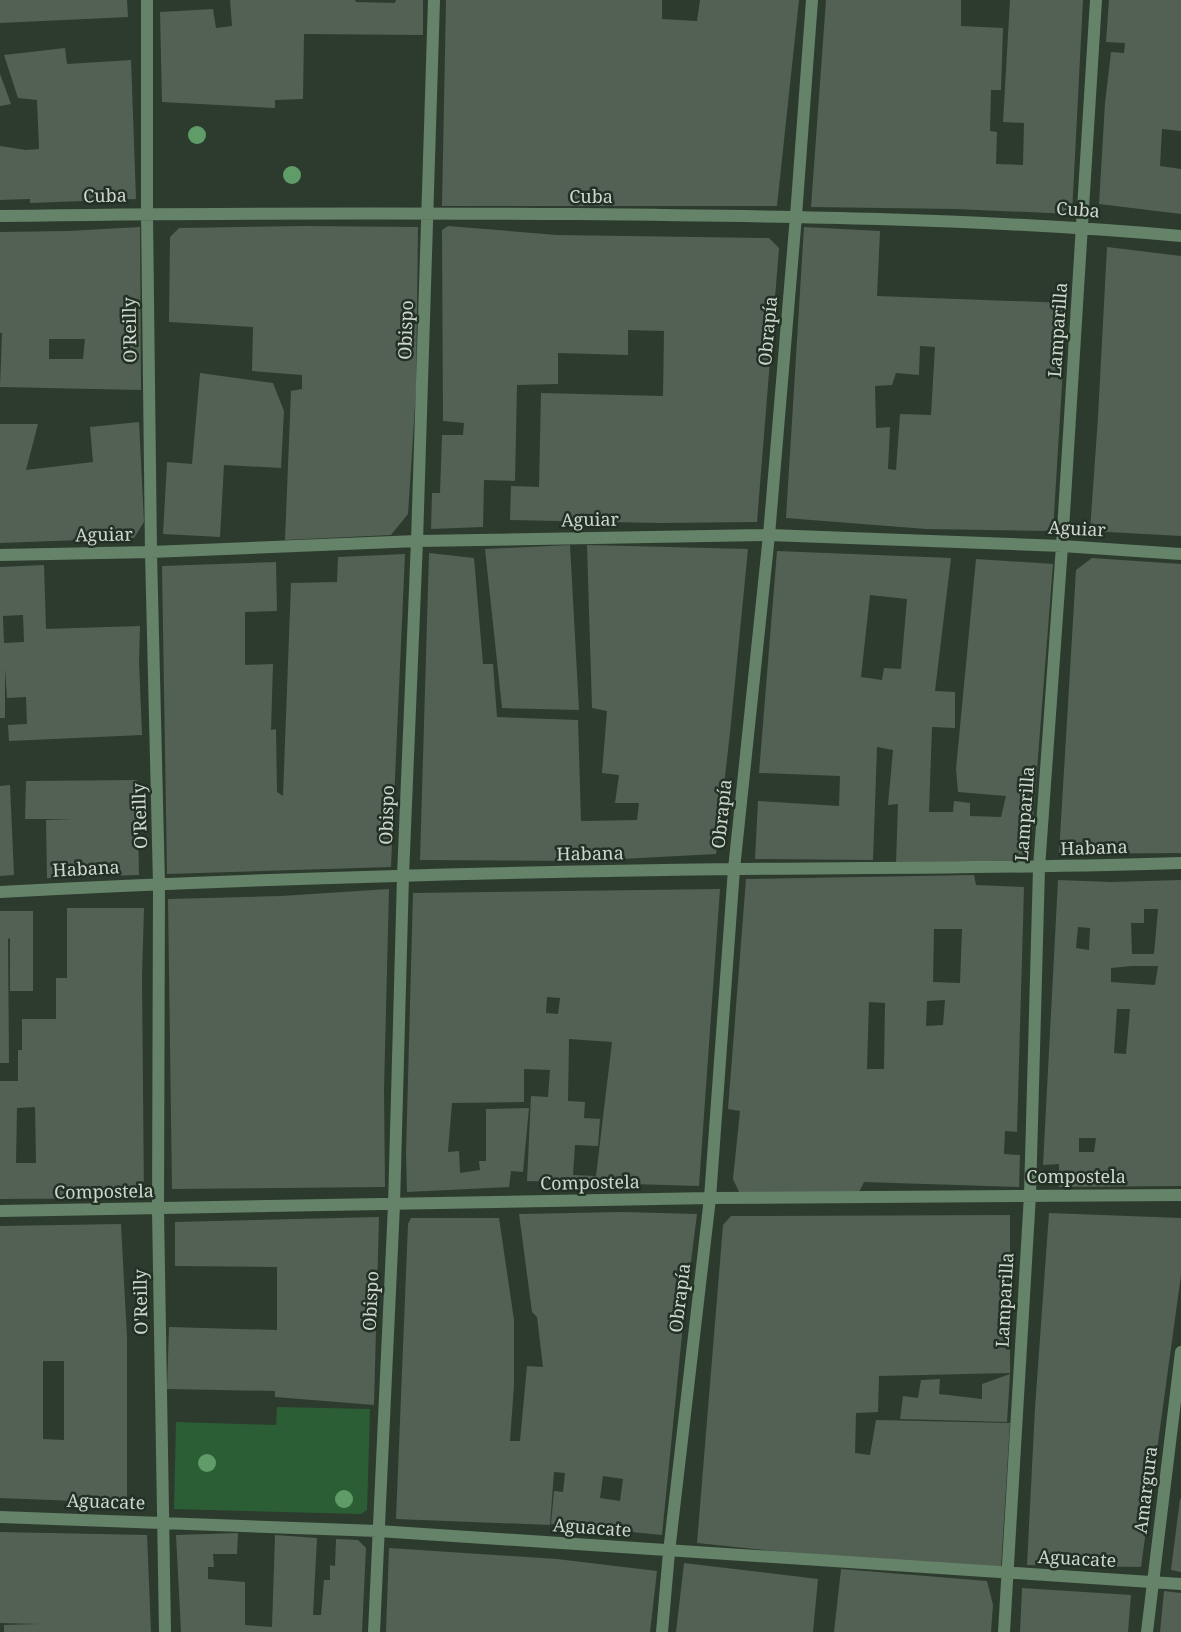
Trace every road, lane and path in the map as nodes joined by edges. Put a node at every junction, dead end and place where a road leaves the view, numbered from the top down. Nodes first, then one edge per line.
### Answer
1 (147, 0) edge
2 (434, 0) edge
3 (812, 0) edge
4 (1096, 0) edge
5 (147, 214) junction
6 (428, 214) junction
7 (0, 216) edge
8 (796, 216) junction
9 (1082, 227) junction
10 (1181, 237) edge
11 (769, 535) junction
12 (417, 541) junction
13 (1062, 546) junction
14 (151, 552) junction
15 (1181, 554) edge
16 (0, 555) edge
17 (1181, 863) edge
18 (1039, 868) junction
19 (734, 869) junction
20 (403, 876) junction
21 (159, 884) junction
22 (0, 892) edge
23 (1030, 1195) junction
24 (1181, 1195) edge
25 (710, 1198) junction
26 (394, 1205) junction
27 (158, 1210) junction
28 (0, 1211) edge
29 (1181, 1352) edge
30 (0, 1517) edge
31 (163, 1522) junction
32 (378, 1531) junction
33 (669, 1551) junction
34 (1007, 1572) junction
35 (1152, 1581) junction
36 (1181, 1584) edge
37 (165, 1632) edge
38 (374, 1632) edge
39 (662, 1632) edge
40 (1004, 1632) edge
41 (1147, 1632) edge

1 - 5 street, O'Reilly
2 - 6 street, Obispo
3 - 8 street, Obrapía
4 - 9 street, Lamparilla
5 - 6 street, Cuba
5 - 7 street, Cuba
5 - 14 street, O'Reilly
6 - 8 street, Cuba
6 - 12 street, Obispo
8 - 9 street, Cuba
8 - 11 street, Obrapía
9 - 10 street, Cuba
9 - 13 street, Lamparilla
11 - 12 street, Aguiar
11 - 13 street, Aguiar
11 - 19 street, Obrapía
12 - 14 street, Aguiar
12 - 20 street, Obispo
13 - 15 street, Aguiar
13 - 18 street, Lamparilla
14 - 16 street, Aguiar
14 - 21 street, O'Reilly
17 - 18 street, Habana
18 - 19 street, Habana
18 - 23 street, Lamparilla
19 - 20 street, Habana
19 - 25 street, Obrapía
20 - 21 street, Habana
20 - 26 street, Obispo
21 - 22 street, Habana
21 - 27 street, O'Reilly
23 - 24 street, Compostela
23 - 25 street, Compostela
23 - 34 street, Lamparilla
25 - 26 street, Compostela
25 - 33 street, Obrapía
26 - 27 street, Compostela
26 - 32 street, Obispo
27 - 28 street, Compostela
27 - 31 street, O'Reilly
29 - 35 street, Amargura
30 - 31 street, Aguacate
31 - 32 street, Aguacate
31 - 37 street, O'Reilly
32 - 33 street, Aguacate
32 - 38 street, Obispo
33 - 34 street, Aguacate
33 - 39 street, Obrapía
34 - 35 street, Aguacate
34 - 40 street, Lamparilla
35 - 36 street, Aguacate
35 - 41 street, Amargura

